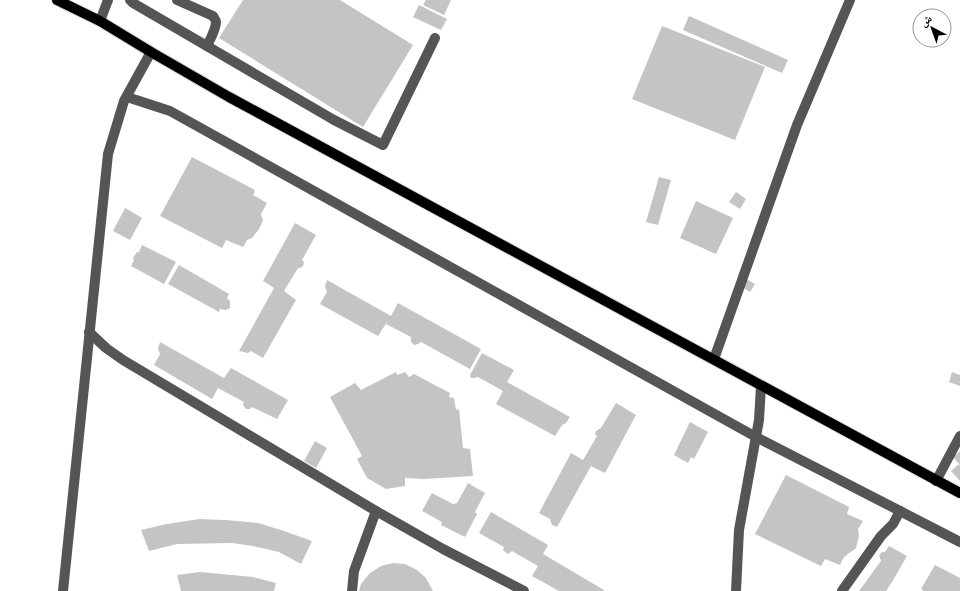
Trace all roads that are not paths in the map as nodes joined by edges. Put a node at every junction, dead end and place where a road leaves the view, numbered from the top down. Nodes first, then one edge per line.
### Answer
1 (56, 0) edge
2 (108, 0) edge
3 (130, 0) edge
4 (177, 0) edge
5 (850, 0) edge
6 (100, 21) junction
7 (434, 38) dead end
8 (207, 46) junction
9 (152, 52) junction
10 (126, 97) junction
11 (90, 332) junction
12 (714, 359) junction
13 (762, 386) junction
14 (960, 436) edge
15 (756, 437) junction
16 (936, 481) junction
17 (960, 493) edge
18 (376, 511) junction
19 (900, 511) junction
20 (960, 542) edge
21 (63, 591) edge
22 (352, 591) edge
23 (524, 591) edge
24 (736, 591) edge
25 (842, 591) edge

1 - 6 main road
2 - 6 street
3 - 8 street
4 - 8 street
5 - 12 street
6 - 9 main road
7 - 8 street
9 - 10 street
9 - 12 main road
10 - 11 street
10 - 15 street
11 - 18 street
11 - 21 street
12 - 13 main road
13 - 15 street
13 - 16 main road
14 - 16 street
15 - 19 street
15 - 24 street
16 - 17 main road
18 - 22 street
18 - 23 street
19 - 20 street
19 - 25 street

